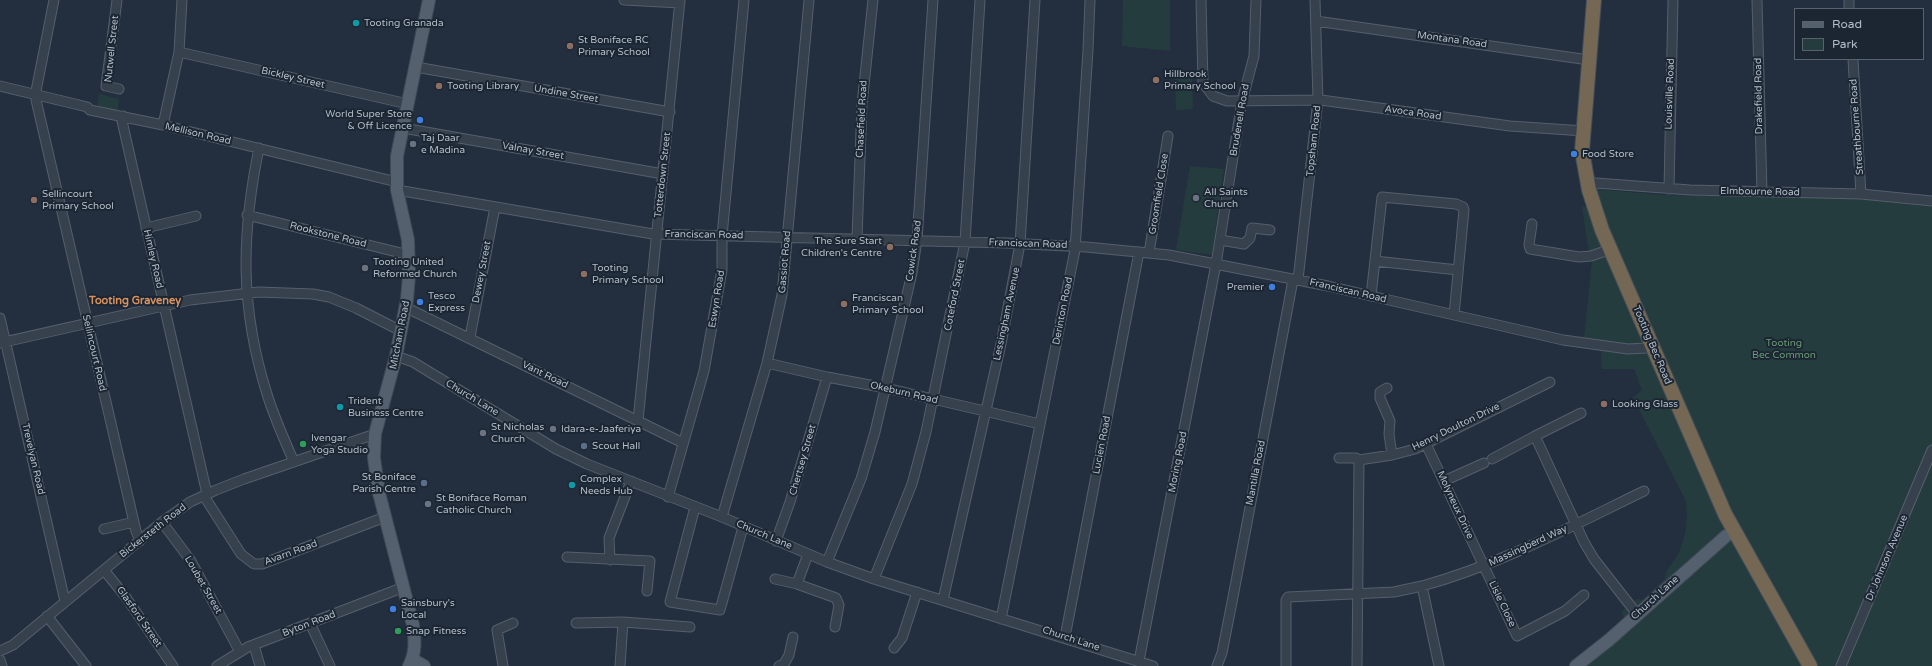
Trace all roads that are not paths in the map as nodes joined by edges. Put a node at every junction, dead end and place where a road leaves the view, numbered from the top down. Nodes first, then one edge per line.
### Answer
1 (54, 0) edge
2 (117, 0) edge
3 (182, 0) edge
4 (430, 0) edge
5 (624, 0) edge
6 (744, 0) edge
7 (809, 0) edge
8 (873, 0) edge
9 (933, 0) edge
10 (980, 0) edge
11 (1035, 0) edge
12 (1090, 0) edge
13 (1201, 0) edge
14 (1256, 0) edge
15 (1315, 0) edge
16 (1594, 0) edge
17 (1673, 0) edge
18 (1757, 0) edge
19 (680, 2) edge
20 (1316, 21) junction
21 (179, 52) junction
22 (1589, 60) junction
23 (1853, 60) edge
24 (416, 67) junction
25 (0, 86) edge
26 (119, 89) dead end
27 (36, 94) junction
28 (1318, 100) junction
29 (1242, 101) junction
30 (408, 104) junction
31 (670, 112) junction
32 (123, 116) junction
33 (163, 125) junction
34 (403, 128) junction
35 (1584, 131) junction
36 (1168, 136) dead end
37 (259, 148) junction
38 (663, 174) junction
39 (1588, 184) junction
40 (397, 186) junction
41 (1669, 189) junction
42 (1762, 192) junction
43 (1861, 194) junction
44 (1932, 201) edge
45 (495, 207) junction
46 (247, 215) junction
47 (196, 216) dead end
48 (1532, 224) dead end
49 (146, 228) junction
50 (1270, 230) dead end
51 (658, 234) junction
52 (722, 236) junction
53 (787, 237) junction
54 (857, 238) junction
55 (917, 240) junction
56 (1220, 240) junction
57 (965, 242) junction
58 (1020, 244) junction
59 (1076, 246) junction
60 (1611, 249) junction
61 (1139, 252) junction
62 (1149, 253) junction
63 (409, 255) junction
64 (1375, 261) junction
65 (1216, 264) junction
66 (1458, 270) junction
67 (1296, 280) junction
68 (246, 292) junction
69 (1371, 296) junction
70 (164, 306) junction
71 (406, 307) junction
72 (1454, 315) junction
73 (0, 318) edge
74 (87, 323) junction
75 (401, 331) junction
76 (470, 337) junction
77 (3, 342) edge
78 (1652, 346) junction
79 (396, 356) junction
80 (767, 362) junction
81 (827, 377) junction
82 (1550, 382) dead end
83 (886, 388) junction
84 (1387, 388) dead end
85 (933, 400) junction
86 (986, 411) junction
87 (1581, 413) dead end
88 (638, 421) junction
89 (1040, 424) junction
90 (375, 434) junction
91 (1535, 436) junction
92 (683, 443) junction
93 (1426, 444) junction
94 (1932, 450) edge
95 (1392, 455) junction
96 (1339, 458) dead end
97 (1359, 460) junction
98 (294, 462) junction
99 (631, 481) junction
100 (1444, 481) junction
101 (1644, 491) dead end
102 (205, 495) junction
103 (668, 496) junction
104 (695, 507) junction
105 (385, 517) junction
106 (722, 517) junction
107 (134, 522) junction
108 (162, 522) junction
109 (1576, 524) junction
110 (743, 527) junction
111 (104, 529) dead end
112 (1734, 531) junction
113 (140, 541) junction
114 (776, 541) junction
115 (808, 554) junction
116 (567, 557) dead end
117 (610, 560) junction
118 (827, 562) junction
119 (1484, 566) junction
120 (104, 570) junction
121 (775, 579) dead end
122 (874, 579) junction
123 (797, 584) junction
124 (1422, 586) junction
125 (404, 587) junction
126 (647, 591) dead end
127 (917, 592) junction
128 (1357, 593) junction
129 (1584, 595) dead end
130 (67, 600) junction
131 (943, 600) junction
132 (1637, 614) junction
133 (47, 616) junction
134 (1002, 619) junction
135 (623, 622) junction
136 (310, 623) junction
137 (513, 623) dead end
138 (576, 623) dead end
139 (690, 627) dead end
140 (835, 628) dead end
141 (793, 637) dead end
142 (1065, 637) junction
143 (254, 645) junction
144 (894, 648) dead end
145 (0, 651) edge
146 (240, 652) junction
147 (0, 660) edge
148 (1139, 661) junction
149 (411, 663) edge
150 (2, 666) edge
151 (86, 666) edge
152 (173, 666) edge
153 (217, 666) edge
154 (260, 666) edge
155 (330, 666) edge
156 (424, 666) edge
157 (503, 666) edge
158 (620, 666) edge
159 (778, 666) edge
160 (1153, 666) edge
161 (1217, 666) edge
162 (1286, 666) edge
163 (1357, 666) edge
164 (1439, 666) edge
165 (1576, 666) edge
166 (1810, 666) edge
167 (1841, 666) edge

1 - 27 street, Sellincourt Road
2 - 26 street, Nutwell Street
3 - 21 street
4 - 24 main road, Mitcham Road
5 - 19 street
6 - 52 street, Eswyn Road
7 - 53 street, Gassiot Road
8 - 54 street, Chasefield Road
9 - 55 street, Cowick Road
10 - 57 street, Coteford Street
11 - 58 street, Lessingham Avenue
12 - 59 street, Derinton Road
13 - 29 street, Avoca Road
14 - 29 street, Brudenell Road
15 - 20 street, Topsham Road
16 - 22 highway, Tooting Bec Road
17 - 41 street, Louisville Road
18 - 42 street, Drakefield Road
19 - 31 street, Totterdown Street
20 - 22 street, Montana Road
20 - 28 street, Topsham Road
21 - 30 street, Bickley Street
21 - 33 street
22 - 35 highway, Tooting Bec Road
23 - 43 street, Streathbourne Road
24 - 30 main road, Mitcham Road
24 - 31 street, Undine Street
25 - 27 street, Mellison Road
27 - 32 street, Mellison Road
27 - 74 street, Sellincourt Road
28 - 29 street, Avoca Road
28 - 35 street, Avoca Road
28 - 67 street, Topsham Road
29 - 56 street, Brudenell Road
30 - 34 main road, Mitcham Road
31 - 38 street, Totterdown Street
32 - 33 street, Mellison Road
32 - 49 street, Himley Road
33 - 37 street, Mellison Road
34 - 38 street, Valnay Street
34 - 40 main road, Mitcham Road
35 - 39 highway, Tooting Bec Road
36 - 62 street, Groomfield Close
37 - 40 street, Mellison Road
37 - 46 street
38 - 51 street, Totterdown Street
39 - 41 street, Elmbourne Road
39 - 60 highway, Tooting Bec Road
40 - 45 street, Franciscan Road
40 - 63 main road, Mitcham Road
41 - 42 street, Elmbourne Road
42 - 43 street, Elmbourne Road
43 - 44 street, Elmbourne Road
45 - 51 street, Franciscan Road
45 - 76 street, Dewey Street
46 - 63 street, Rookstone Road
46 - 68 street
47 - 49 street
48 - 60 street
49 - 70 street, Himley Road
50 - 56 street
51 - 52 street, Franciscan Road
51 - 88 street, Totterdown Street
52 - 53 street, Franciscan Road
52 - 92 street, Eswyn Road
53 - 54 street, Franciscan Road
53 - 80 street, Gassiot Road
54 - 55 street, Franciscan Road
55 - 57 street, Franciscan Road
55 - 83 street, Cowick Road
56 - 65 street, Brudenell Road
57 - 58 street, Franciscan Road
57 - 85 street, Coteford Street
58 - 59 street, Franciscan Road
58 - 86 street, Lessingham Avenue
59 - 61 street, Franciscan Road
59 - 89 street, Derinton Road
60 - 78 highway, Tooting Bec Road
61 - 62 street, Franciscan Road
61 - 142 street, Lucien Road
62 - 65 street, Franciscan Road
63 - 71 main road, Mitcham Road
64 - 66 street
64 - 66 street
64 - 69 street
65 - 67 street, Franciscan Road
65 - 148 street, Moring Road
66 - 72 street
67 - 69 street, Franciscan Road
67 - 161 street, Mantilla Road
68 - 70 street
68 - 75 street
68 - 98 street
69 - 72 street, Franciscan Road
70 - 74 street
70 - 102 street, Himley Road
71 - 75 main road, Mitcham Road
71 - 76 street, Vant Road
72 - 78 street, Franciscan Road
73 - 77 street, Trevelyan Road
74 - 77 street
74 - 107 street, Sellincourt Road
75 - 79 main road, Mitcham Road
76 - 88 street, Vant Road
77 - 130 street, Trevelyan Road
78 - 112 highway, Tooting Bec Road
79 - 90 main road, Mitcham Road
79 - 99 street, Church Lane
80 - 81 street, Okeburn Road
80 - 106 street, Gassiot Road
81 - 83 street, Okeburn Road
81 - 114 street, Chertsey Street
82 - 93 street, Henry Doulton Drive
83 - 85 street, Okeburn Road
83 - 118 street, Cowick Road
84 - 95 street
85 - 86 street, Okeburn Road
85 - 122 street, Coteford Street
86 - 89 street, Okeburn Road
86 - 131 street, Lessingham Avenue
87 - 91 street
88 - 92 street, Vant Road
89 - 134 street, Derinton Road
90 - 98 street, Bickersteth Road
90 - 105 main road, Mitcham Road
91 - 100 street
91 - 109 street
92 - 103 street, Eswyn Road
93 - 95 street, Henry Doulton Drive
93 - 100 street, Molyneux Drive
94 - 167 street, Dr Johnson Avenue
95 - 97 street, Henry Doulton Drive
96 - 97 street, Henry Doulton Drive
97 - 128 street
98 - 102 street, Bickersteth Road
99 - 103 street, Church Lane
99 - 117 street
100 - 119 street, Molyneux Drive
101 - 109 street
102 - 105 street, Avarn Road
102 - 108 street, Bickersteth Road
103 - 104 street, Church Lane
104 - 106 street, Church Lane
104 - 110 street
105 - 125 main road, Mitcham Road
106 - 110 street, Church Lane
107 - 111 street
107 - 113 street, Sellincourt Road
108 - 113 street, Bickersteth Road
108 - 146 street, Loubet Street
109 - 119 street, Massingberd Way
109 - 132 street, Massingberd Way
110 - 114 street, Church Lane
112 - 132 main road, Church Lane
112 - 166 highway, Tooting Bec Road
113 - 120 street, Bickersteth Road
114 - 115 street, Church Lane
115 - 118 street, Church Lane
115 - 123 street
116 - 117 street
117 - 126 street
118 - 122 street, Church Lane
119 - 124 street, Massingberd Way
119 - 129 street, Lisle Close
120 - 130 street, Bickersteth Road
120 - 152 street, Glasford Street
121 - 123 street
122 - 127 street, Church Lane
123 - 140 street
124 - 128 street, Massingberd Way
124 - 164 street
125 - 136 street, Byton Road
125 - 149 main road, Mitcham Road
127 - 131 street, Church Lane
127 - 144 street
128 - 162 street, Massingberd Way
128 - 163 street
130 - 133 street, Bickersteth Road
131 - 134 street, Church Lane
132 - 165 main road, Church Lane
133 - 145 street, Bickersteth Road
133 - 151 street
134 - 142 street, Church Lane
135 - 138 street
135 - 139 street
135 - 158 street
136 - 143 street, Byton Road
136 - 155 street
137 - 157 street
141 - 159 street
142 - 148 street, Church Lane
143 - 146 street, Byton Road
143 - 154 street
146 - 153 street, Byton Road
147 - 150 street
148 - 160 street, Church Lane
149 - 156 main road

